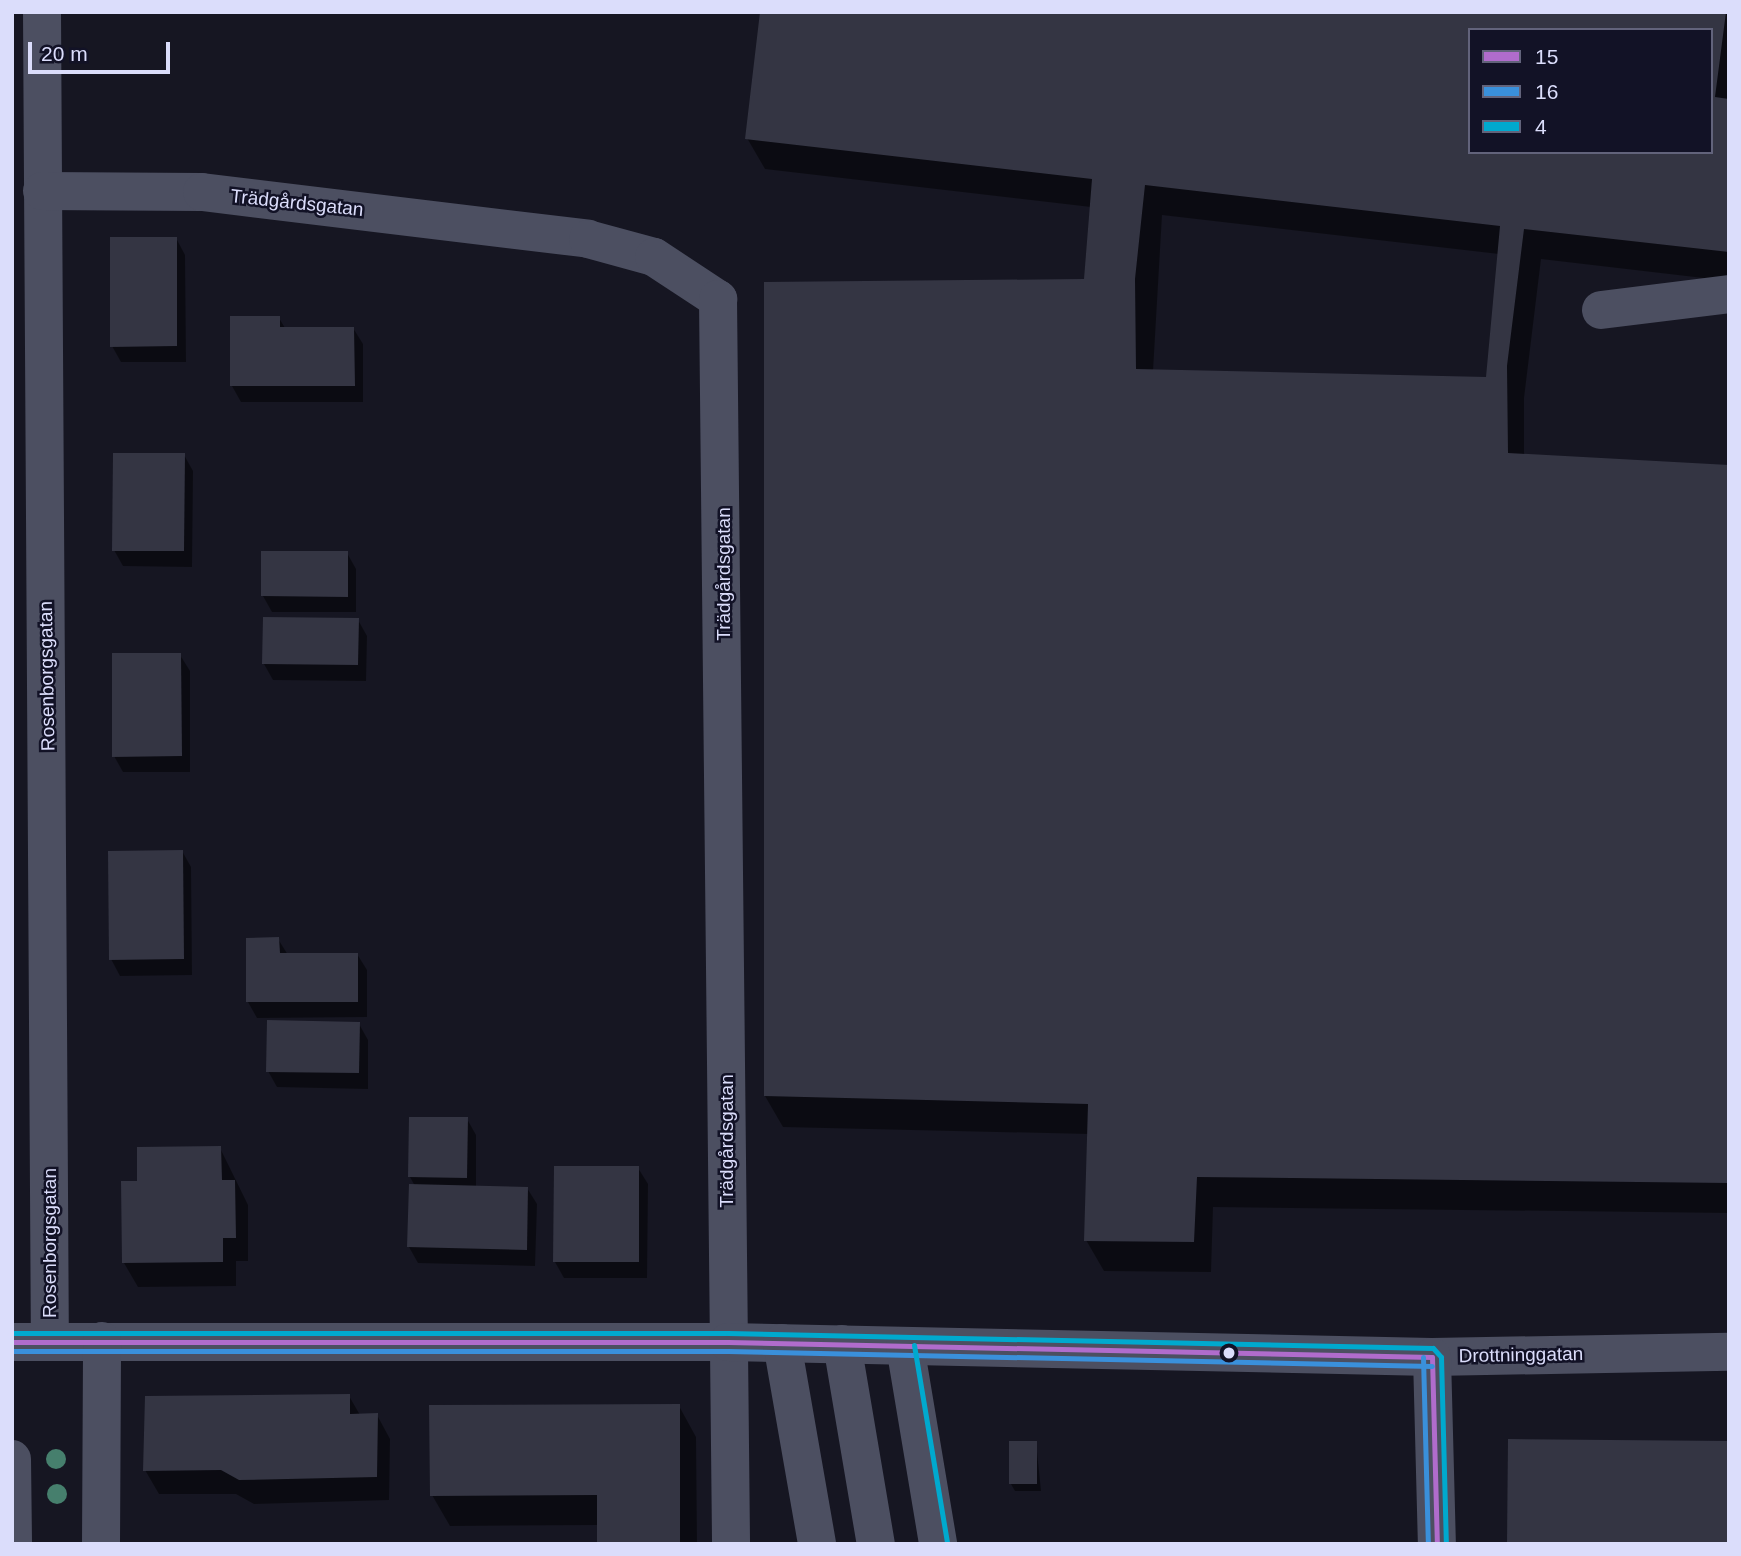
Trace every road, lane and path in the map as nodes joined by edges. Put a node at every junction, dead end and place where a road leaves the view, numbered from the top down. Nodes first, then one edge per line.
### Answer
1 (42, 12) edge
2 (32, 208) edge
3 (1729, 294) edge
4 (1601, 310) dead end
5 (50, 1341) junction
6 (103, 1341) junction
7 (12, 1342) edge
8 (728, 1342) junction
9 (782, 1343) junction
10 (842, 1344) junction
11 (905, 1346) junction
12 (1729, 1352) edge
13 (1432, 1357) junction
14 (12, 1458) edge
15 (13, 1544) edge
16 (101, 1544) edge
17 (731, 1544) edge
18 (817, 1544) edge
19 (876, 1544) edge
20 (938, 1544) edge
21 (1437, 1544) edge

1 - 2 street, Rosenborgsgatan
2 - 5 street, Rosenborgsgatan
2 - 8 street, Trädgårdsgatan
3 - 4 street
5 - 6 street, Drottninggatan
5 - 7 street, Drottninggatan
6 - 8 street, Drottninggatan
6 - 16 street
8 - 9 street, Drottninggatan
8 - 17 street, Trädgårdsgatan
9 - 10 street, Drottninggatan
9 - 18 street
10 - 11 street, Drottninggatan
10 - 19 street
11 - 13 street, Drottninggatan
11 - 20 street
12 - 13 street, Drottninggatan
13 - 21 street
14 - 15 street

